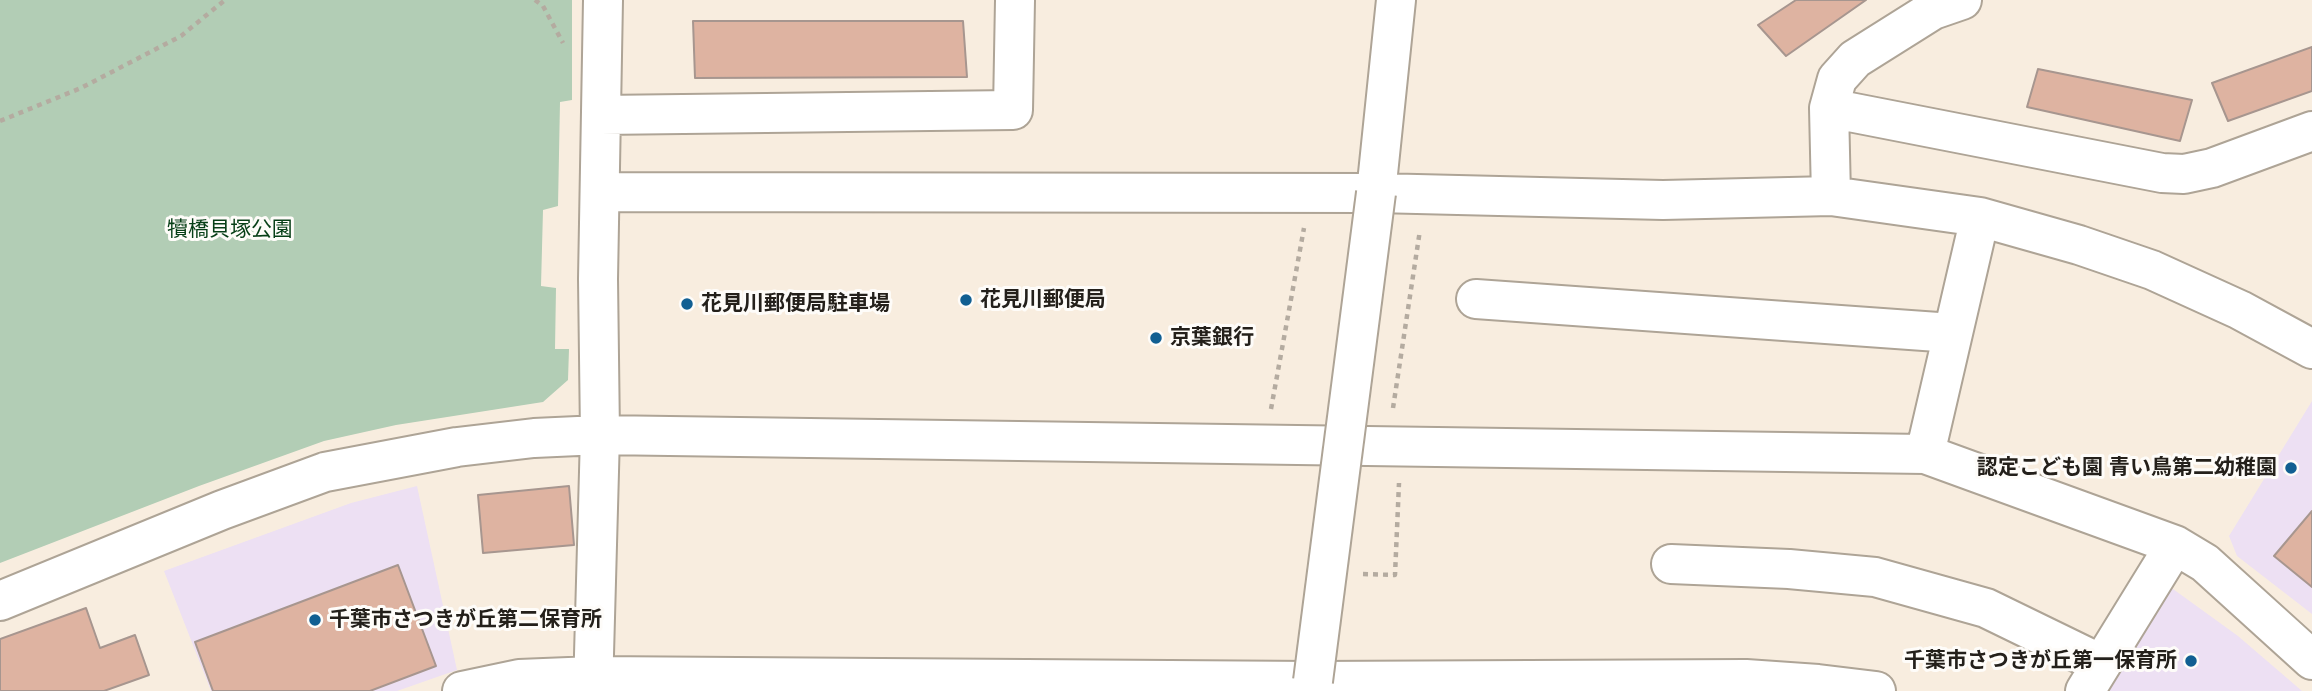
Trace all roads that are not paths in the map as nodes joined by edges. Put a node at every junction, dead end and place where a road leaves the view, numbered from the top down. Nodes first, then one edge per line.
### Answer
1 (603, 0) edge
2 (1015, 0) edge
3 (1396, 0) edge
4 (1962, 0) edge
5 (1829, 108) junction
6 (601, 115) junction
7 (2312, 131) edge
8 (600, 192) junction
9 (1377, 193) junction
10 (1831, 196) junction
11 (1980, 217) junction
12 (1476, 299) dead end
13 (1952, 333) junction
14 (2307, 341) edge
15 (600, 435) junction
16 (1924, 454) junction
17 (2175, 545) junction
18 (1671, 564) dead end
19 (0, 601) edge
20 (2312, 660) edge
21 (2093, 678) edge
22 (594, 684) edge
23 (1312, 686) edge
24 (462, 691) edge
25 (1876, 691) edge

1 - 6 street
2 - 6 street
3 - 9 street
4 - 5 street
5 - 7 street
5 - 10 street
6 - 8 street
8 - 9 street
8 - 15 street
9 - 10 street
9 - 23 street, bridge
10 - 11 street
11 - 13 street
11 - 14 street
12 - 13 street
13 - 16 street
15 - 16 street
15 - 19 street
15 - 22 street
16 - 17 street
17 - 20 street
17 - 21 street
18 - 21 street
22 - 23 street
22 - 24 street
23 - 25 street

